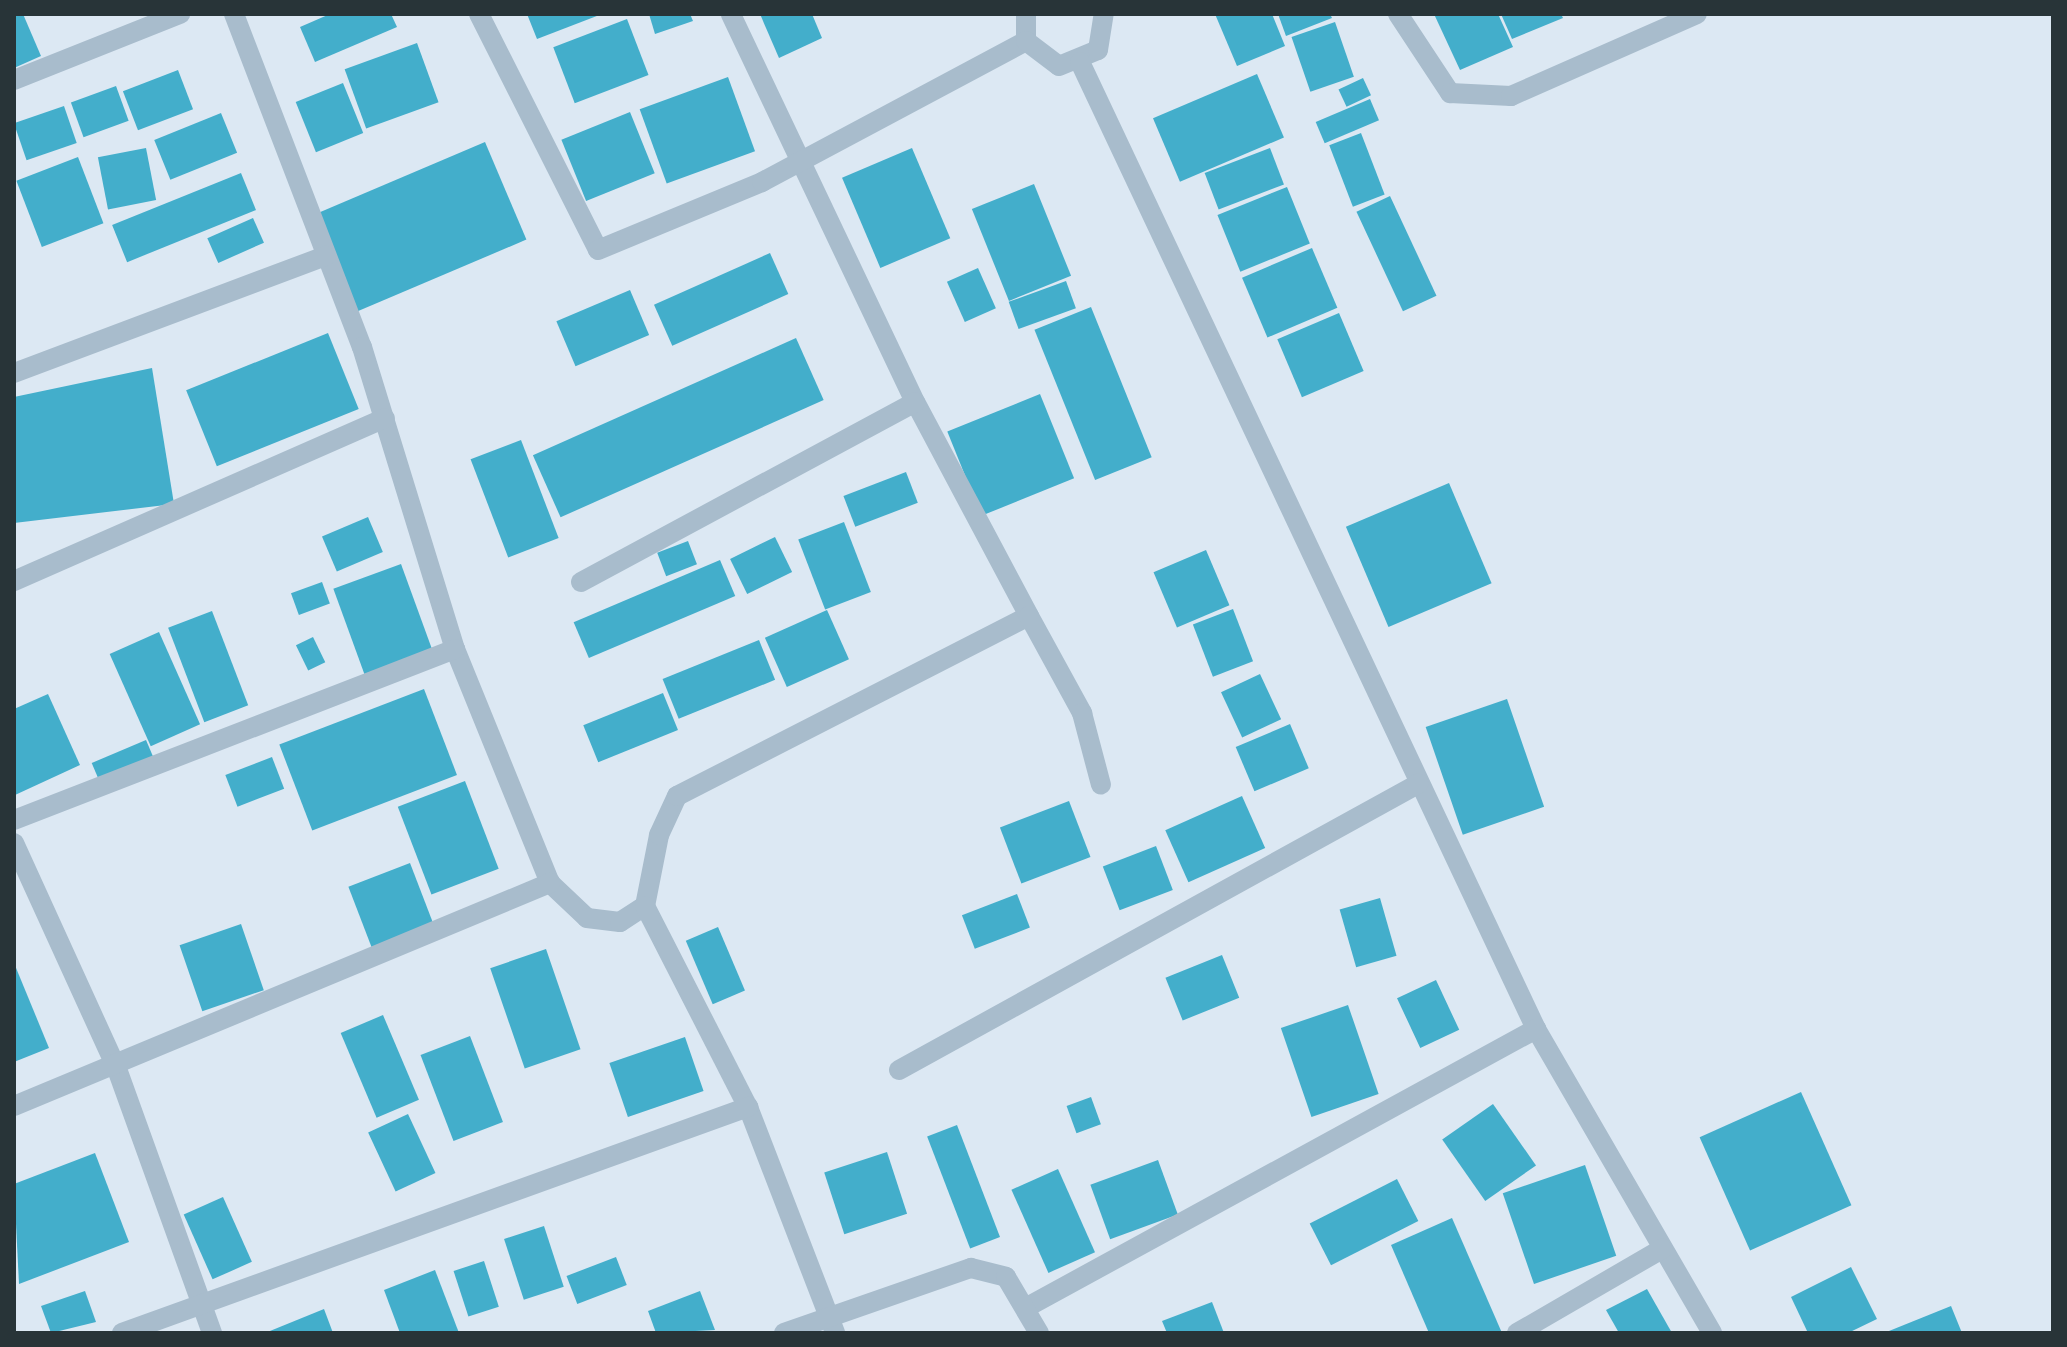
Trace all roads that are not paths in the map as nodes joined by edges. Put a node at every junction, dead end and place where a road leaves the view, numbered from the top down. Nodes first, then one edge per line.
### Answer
1 (180, 14) edge
2 (234, 14) edge
3 (479, 14) edge
4 (731, 14) edge
5 (1026, 14) edge
6 (1104, 14) edge
7 (1398, 14) edge
8 (1697, 14) edge
9 (1026, 41) junction
10 (1080, 62) junction
11 (14, 80) edge
12 (800, 162) junction
13 (326, 256) junction
14 (14, 373) edge
15 (915, 402) junction
16 (385, 418) junction
17 (14, 581) edge
18 (581, 582) dead end
19 (1029, 616) junction
20 (455, 649) junction
21 (1418, 784) junction
22 (1101, 785) dead end
23 (14, 820) edge
24 (14, 843) edge
25 (550, 883) junction
26 (645, 906) junction
27 (1536, 1029) junction
28 (117, 1069) junction
29 (899, 1070) dead end
30 (14, 1106) edge
31 (748, 1107) junction
32 (1662, 1249) junction
33 (200, 1303) junction
34 (1029, 1306) junction
35 (832, 1324) edge
36 (122, 1333) edge
37 (212, 1333) edge
38 (784, 1333) edge
39 (1039, 1333) edge
40 (1517, 1333) edge
41 (1712, 1333) edge

1 - 11 street
2 - 13 street
3 - 12 street
4 - 12 street
5 - 9 street
6 - 10 street
7 - 8 street
9 - 10 street
9 - 12 street
10 - 21 street
12 - 15 street
13 - 14 street
13 - 16 street
15 - 18 street
15 - 19 street
16 - 17 street
16 - 20 street
19 - 22 street
19 - 26 street
20 - 23 street
20 - 25 street
21 - 27 street
21 - 29 street
24 - 28 street
25 - 26 street
25 - 28 street
26 - 31 street
27 - 32 street
27 - 34 street
28 - 30 street
28 - 33 street
31 - 33 street
31 - 35 street
32 - 40 street
32 - 41 street
33 - 36 street
33 - 37 street
34 - 35 street
34 - 39 street
35 - 38 street

